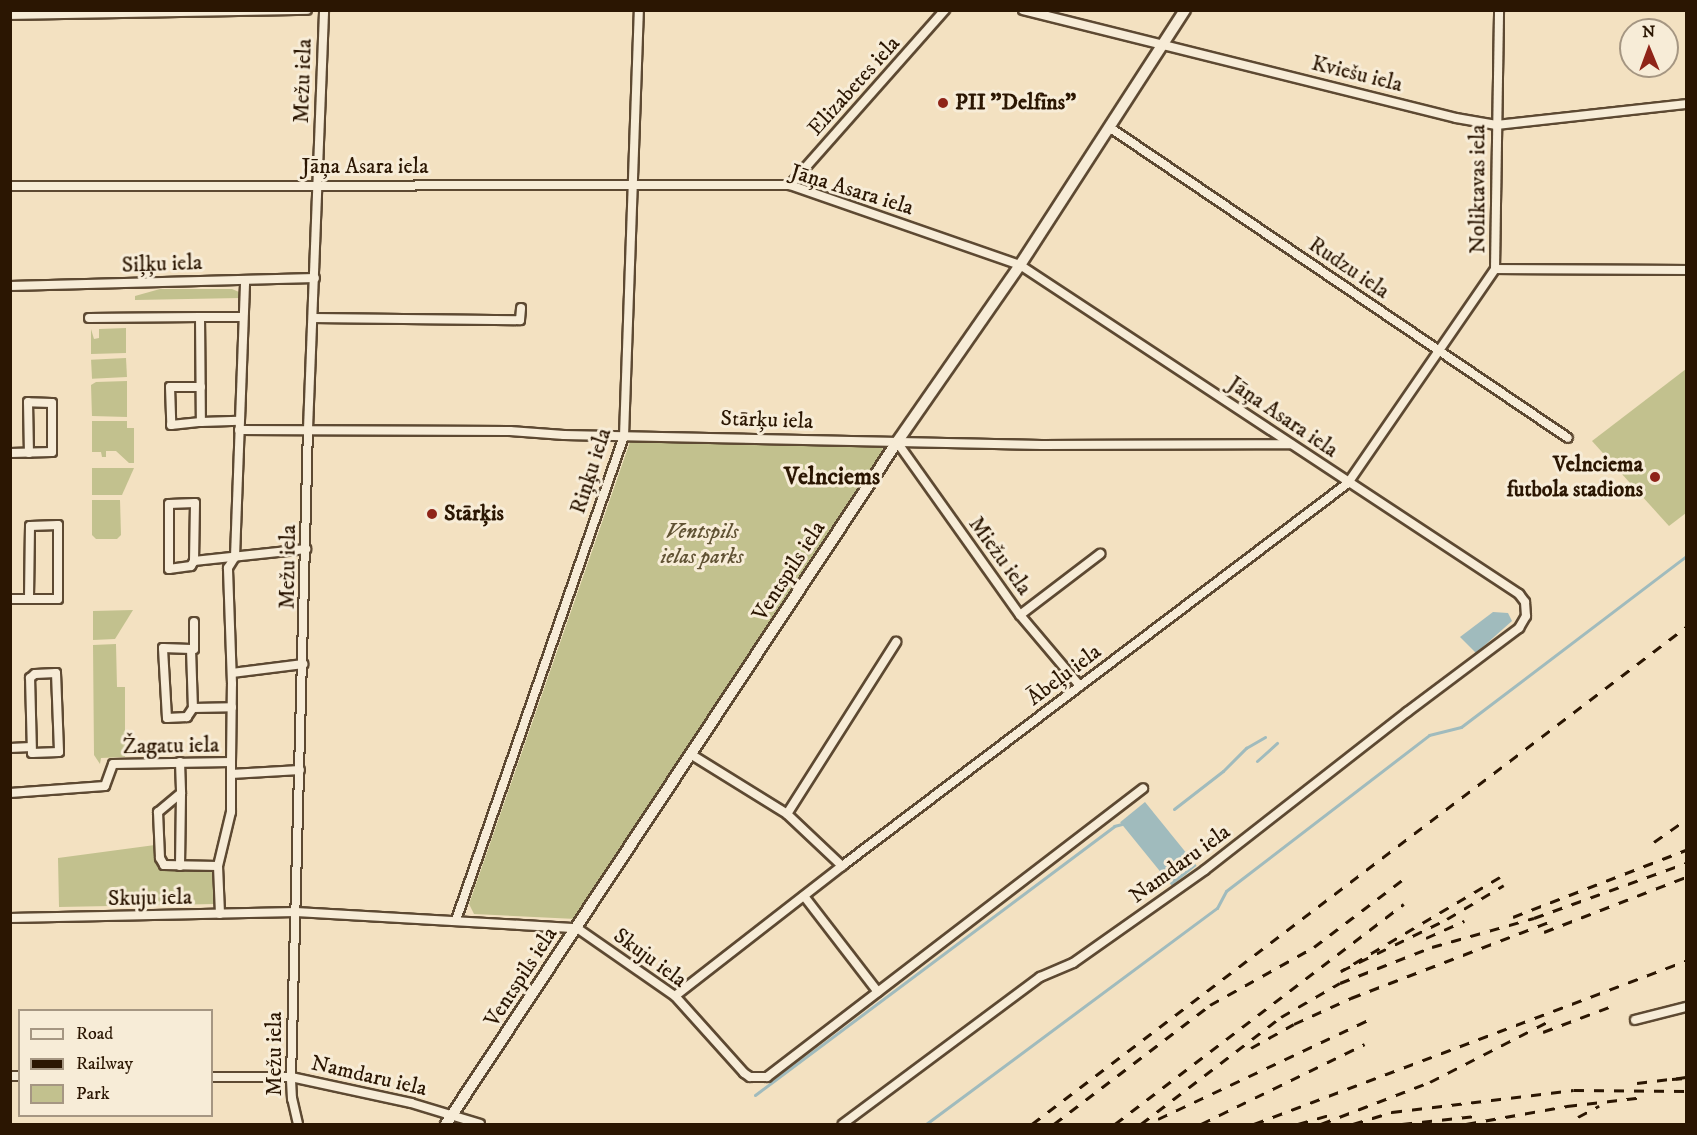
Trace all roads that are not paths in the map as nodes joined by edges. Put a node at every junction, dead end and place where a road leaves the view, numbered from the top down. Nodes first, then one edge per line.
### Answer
1 (307, 10) edge
2 (324, 10) edge
3 (639, 10) edge
4 (945, 10) edge
5 (1023, 10) edge
6 (1185, 10) edge
7 (1499, 10) edge
8 (10, 15) edge
9 (1161, 46) junction
10 (1686, 104) edge
11 (1496, 125) junction
12 (1109, 127) junction
13 (317, 185) junction
14 (790, 185) junction
15 (10, 186) edge
16 (631, 186) junction
17 (1020, 265) junction
18 (1495, 269) junction
19 (1686, 270) edge
20 (315, 278) junction
21 (244, 280) junction
22 (10, 286) edge
23 (521, 308) dead end
24 (200, 317) junction
25 (243, 317) junction
26 (89, 318) dead end
27 (313, 318) junction
28 (1440, 350) junction
29 (201, 387) junction
30 (201, 422) junction
31 (239, 426) junction
32 (308, 429) junction
33 (624, 436) junction
34 (1568, 438) dead end
35 (897, 442) junction
36 (1293, 444) junction
37 (10, 453) edge
38 (29, 453) junction
39 (1348, 483) junction
40 (306, 549) junction
41 (1100, 554) dead end
42 (235, 557) junction
43 (194, 561) junction
44 (10, 599) edge
45 (29, 599) junction
46 (1020, 615) junction
47 (1526, 616) joint
48 (194, 622) dead end
49 (896, 642) dead end
50 (191, 649) junction
51 (303, 664) junction
52 (232, 673) junction
53 (1080, 686) junction
54 (232, 707) junction
55 (193, 708) junction
56 (31, 747) junction
57 (10, 748) edge
58 (692, 755) junction
59 (180, 762) junction
60 (231, 762) junction
61 (300, 770) junction
62 (231, 774) junction
63 (1143, 789) dead end
64 (10, 793) edge
65 (182, 793) junction
66 (787, 814) junction
67 (180, 866) junction
68 (218, 866) junction
69 (842, 866) junction
70 (804, 896) junction
71 (296, 912) junction
72 (220, 914) junction
73 (10, 918) edge
74 (456, 920) junction
75 (577, 927) junction
76 (878, 992) junction
77 (675, 996) junction
78 (1686, 1007) edge
79 (1635, 1020) dead end
80 (213, 1077) edge
81 (291, 1077) junction
82 (453, 1114) junction
83 (298, 1125) edge
84 (446, 1125) edge
85 (480, 1125) edge
86 (843, 1125) edge

1 - 8 street
2 - 13 street, Mežu iela
3 - 16 street, Riņķu iela
4 - 14 street, Elizabetes iela
5 - 9 street, Kviešu iela
6 - 9 street, Ventspils iela
7 - 11 street, Noliktavas iela
9 - 11 street, Kviešu iela
9 - 12 street, Ventspils iela
10 - 11 street, Kviešu iela
11 - 18 street, Noliktavas iela
12 - 17 street, Ventspils iela
12 - 28 street, Rudzu iela
13 - 15 street, Jāņa Asara iela
13 - 16 street, Jāņa Asara iela
13 - 20 street, Mežu iela
14 - 16 street, Jāņa Asara iela
14 - 17 street, Jāņa Asara iela
16 - 33 street, Riņķu iela
17 - 35 street, Ventspils iela
17 - 36 street, Jāņa Asara iela
18 - 19 street
18 - 28 street, Noliktavas iela
20 - 21 street, Siļķu iela
20 - 27 street, Mežu iela
21 - 22 street, Siļķu iela
21 - 25 street
23 - 27 street
24 - 25 street
24 - 26 street
24 - 29 street
25 - 31 street
27 - 32 street, Mežu iela
28 - 34 street, Rudzu iela
28 - 39 street, Ābeļu iela
29 - 30 street
29 - 30 street, Stārķu iela
30 - 31 street, Stārķu iela
31 - 32 street, Stārķu iela
31 - 42 street
32 - 33 street, Stārķu iela
32 - 40 street, Mežu iela
33 - 35 street, Stārķu iela
33 - 74 street, Riņķu iela
35 - 36 street, Stārķu iela
35 - 46 street, Miežu iela
35 - 58 street, Ventspils iela
36 - 39 street, Jāņa Asara iela
37 - 38 street
38 - 38 street
39 - 47 street, Jāņa Asara iela
39 - 53 street, Ābeļu iela
40 - 42 street
40 - 51 street, Mežu iela
41 - 46 street
42 - 43 street
42 - 52 street
43 - 43 street
44 - 45 street
45 - 45 street
46 - 53 street, Miežu iela
47 - 86 street, Namdaru iela
48 - 50 street
49 - 66 street
50 - 55 street
50 - 55 street
51 - 52 street
51 - 61 street, Mežu iela
52 - 54 street
53 - 69 street, Ābeļu iela
54 - 55 street
54 - 60 street
56 - 56 street
56 - 57 street
58 - 66 street
58 - 75 street, Ventspils iela
59 - 60 street, Žagatu iela
59 - 64 street, Žagatu iela
59 - 65 street
60 - 62 street, Žagatu iela
61 - 62 street, Žagatu iela
61 - 71 street, Mežu iela
62 - 68 street
63 - 76 street, Skuju iela
65 - 67 street
65 - 67 street
66 - 69 street
67 - 68 street
68 - 72 street
69 - 70 street, Ābeļu iela
70 - 76 street
70 - 77 street, Ābeļu iela
71 - 72 street, Skuju iela
71 - 74 street, Skuju iela
71 - 81 street, Mežu iela
72 - 73 street, Skuju iela
74 - 75 street, Skuju iela
75 - 77 street, Skuju iela
75 - 82 street, Ventspils iela
76 - 77 street, Skuju iela
78 - 79 street
80 - 81 street, Namdaru iela
81 - 82 street, Namdaru iela
81 - 83 street, Mežu iela
82 - 84 street, Ventspils iela
82 - 85 street, Namdaru iela

